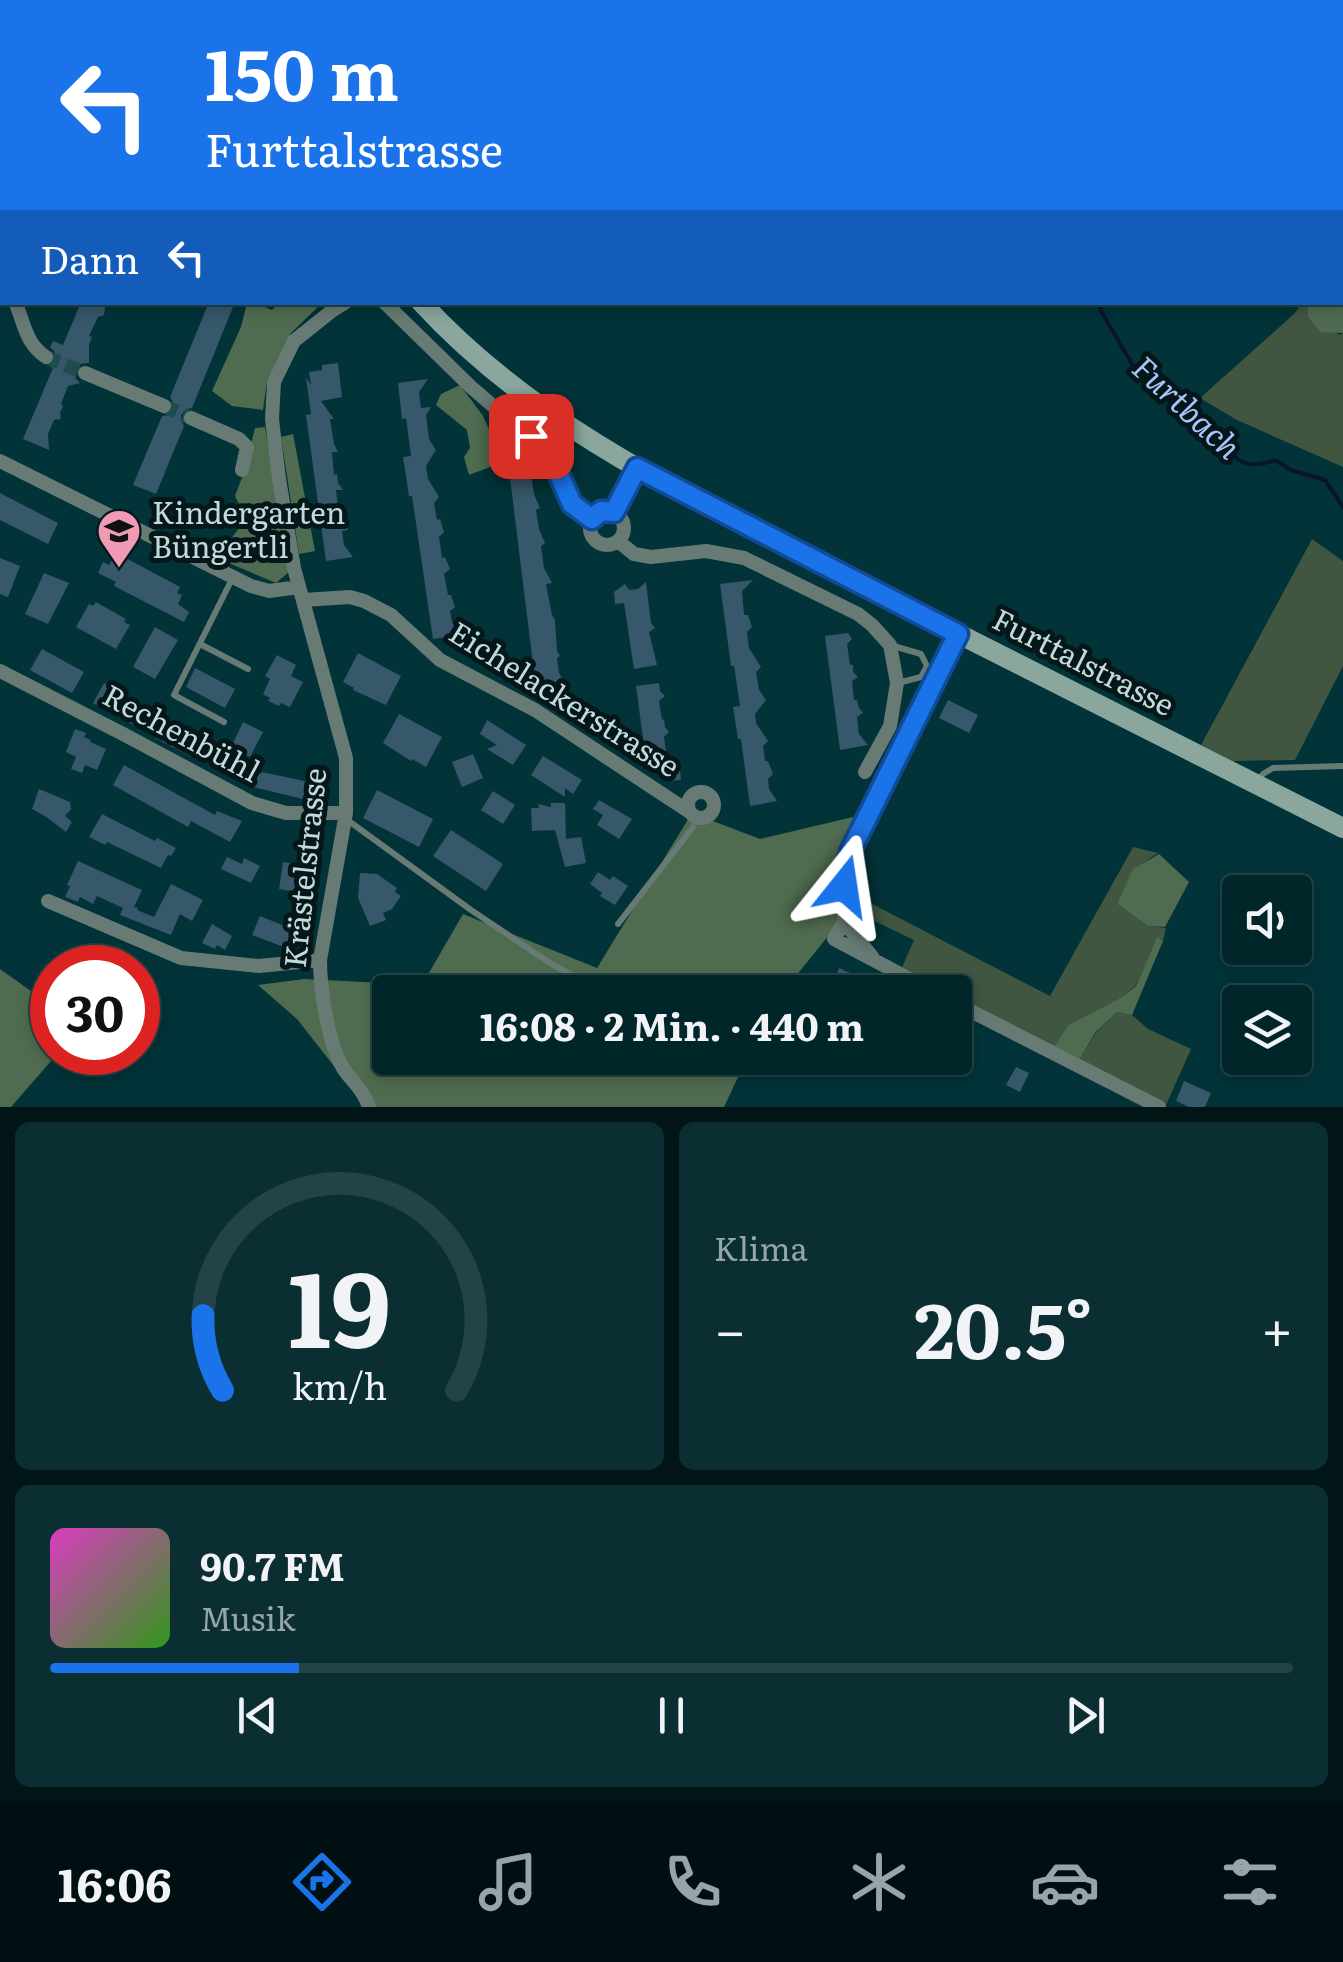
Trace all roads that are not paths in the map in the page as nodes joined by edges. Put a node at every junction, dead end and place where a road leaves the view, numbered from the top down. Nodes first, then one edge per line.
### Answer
1 (16, 305) edge
2 (341, 305) edge
3 (387, 305) edge
4 (425, 305) edge
5 (46, 357) tunnel mouth
6 (85, 373) tunnel mouth
7 (164, 406) tunnel mouth
8 (191, 418) tunnel mouth
9 (0, 461) edge
10 (637, 468) junction
11 (242, 470) dead end
12 (614, 512) junction
13 (592, 519) junction
14 (618, 541) junction
15 (233, 577) junction
16 (301, 593) junction
17 (958, 634) junction
18 (200, 644) junction
19 (890, 645) junction
20 (248, 669) dead end
21 (0, 671) edge
22 (897, 683) junction
23 (224, 722) dead end
24 (1343, 766) edge
25 (865, 772) dead end
26 (1256, 784) junction
27 (688, 811) dead end
28 (345, 816) junction
29 (693, 827) dead end
30 (1343, 828) edge
31 (48, 901) dead end
32 (618, 924) dead end
33 (320, 960) junction
34 (571, 975) edge
35 (901, 975) edge
36 (972, 1013) edge
37 (368, 1107) edge
38 (1160, 1107) edge

1 - 5 street
2 - 16 street, Krästelstrasse
3 - 13 street
4 - 10 main road, Furttalstrasse
6 - 7 street
8 - 11 street
9 - 15 street, Eichelackerstrasse
10 - 12 street
10 - 17 main road, Furttalstrasse
12 - 13 street
12 - 14 street
13 - 14 street
14 - 19 street
15 - 16 street, Eichelackerstrasse
15 - 18 lane
16 - 27 street, Eichelackerstrasse
16 - 28 street, Krästelstrasse
17 - 26 main road, Furttalstrasse
17 - 35 street
18 - 20 lane
18 - 23 lane
19 - 22 street
19 - 22 lane
21 - 28 street, Rechenbühl
22 - 25 street
24 - 26 lane
26 - 30 main road, Furttalstrasse
28 - 33 street, Krästelstrasse
28 - 34 lane
29 - 32 lane
31 - 33 street
33 - 37 street, Krästelstrasse
36 - 38 street

